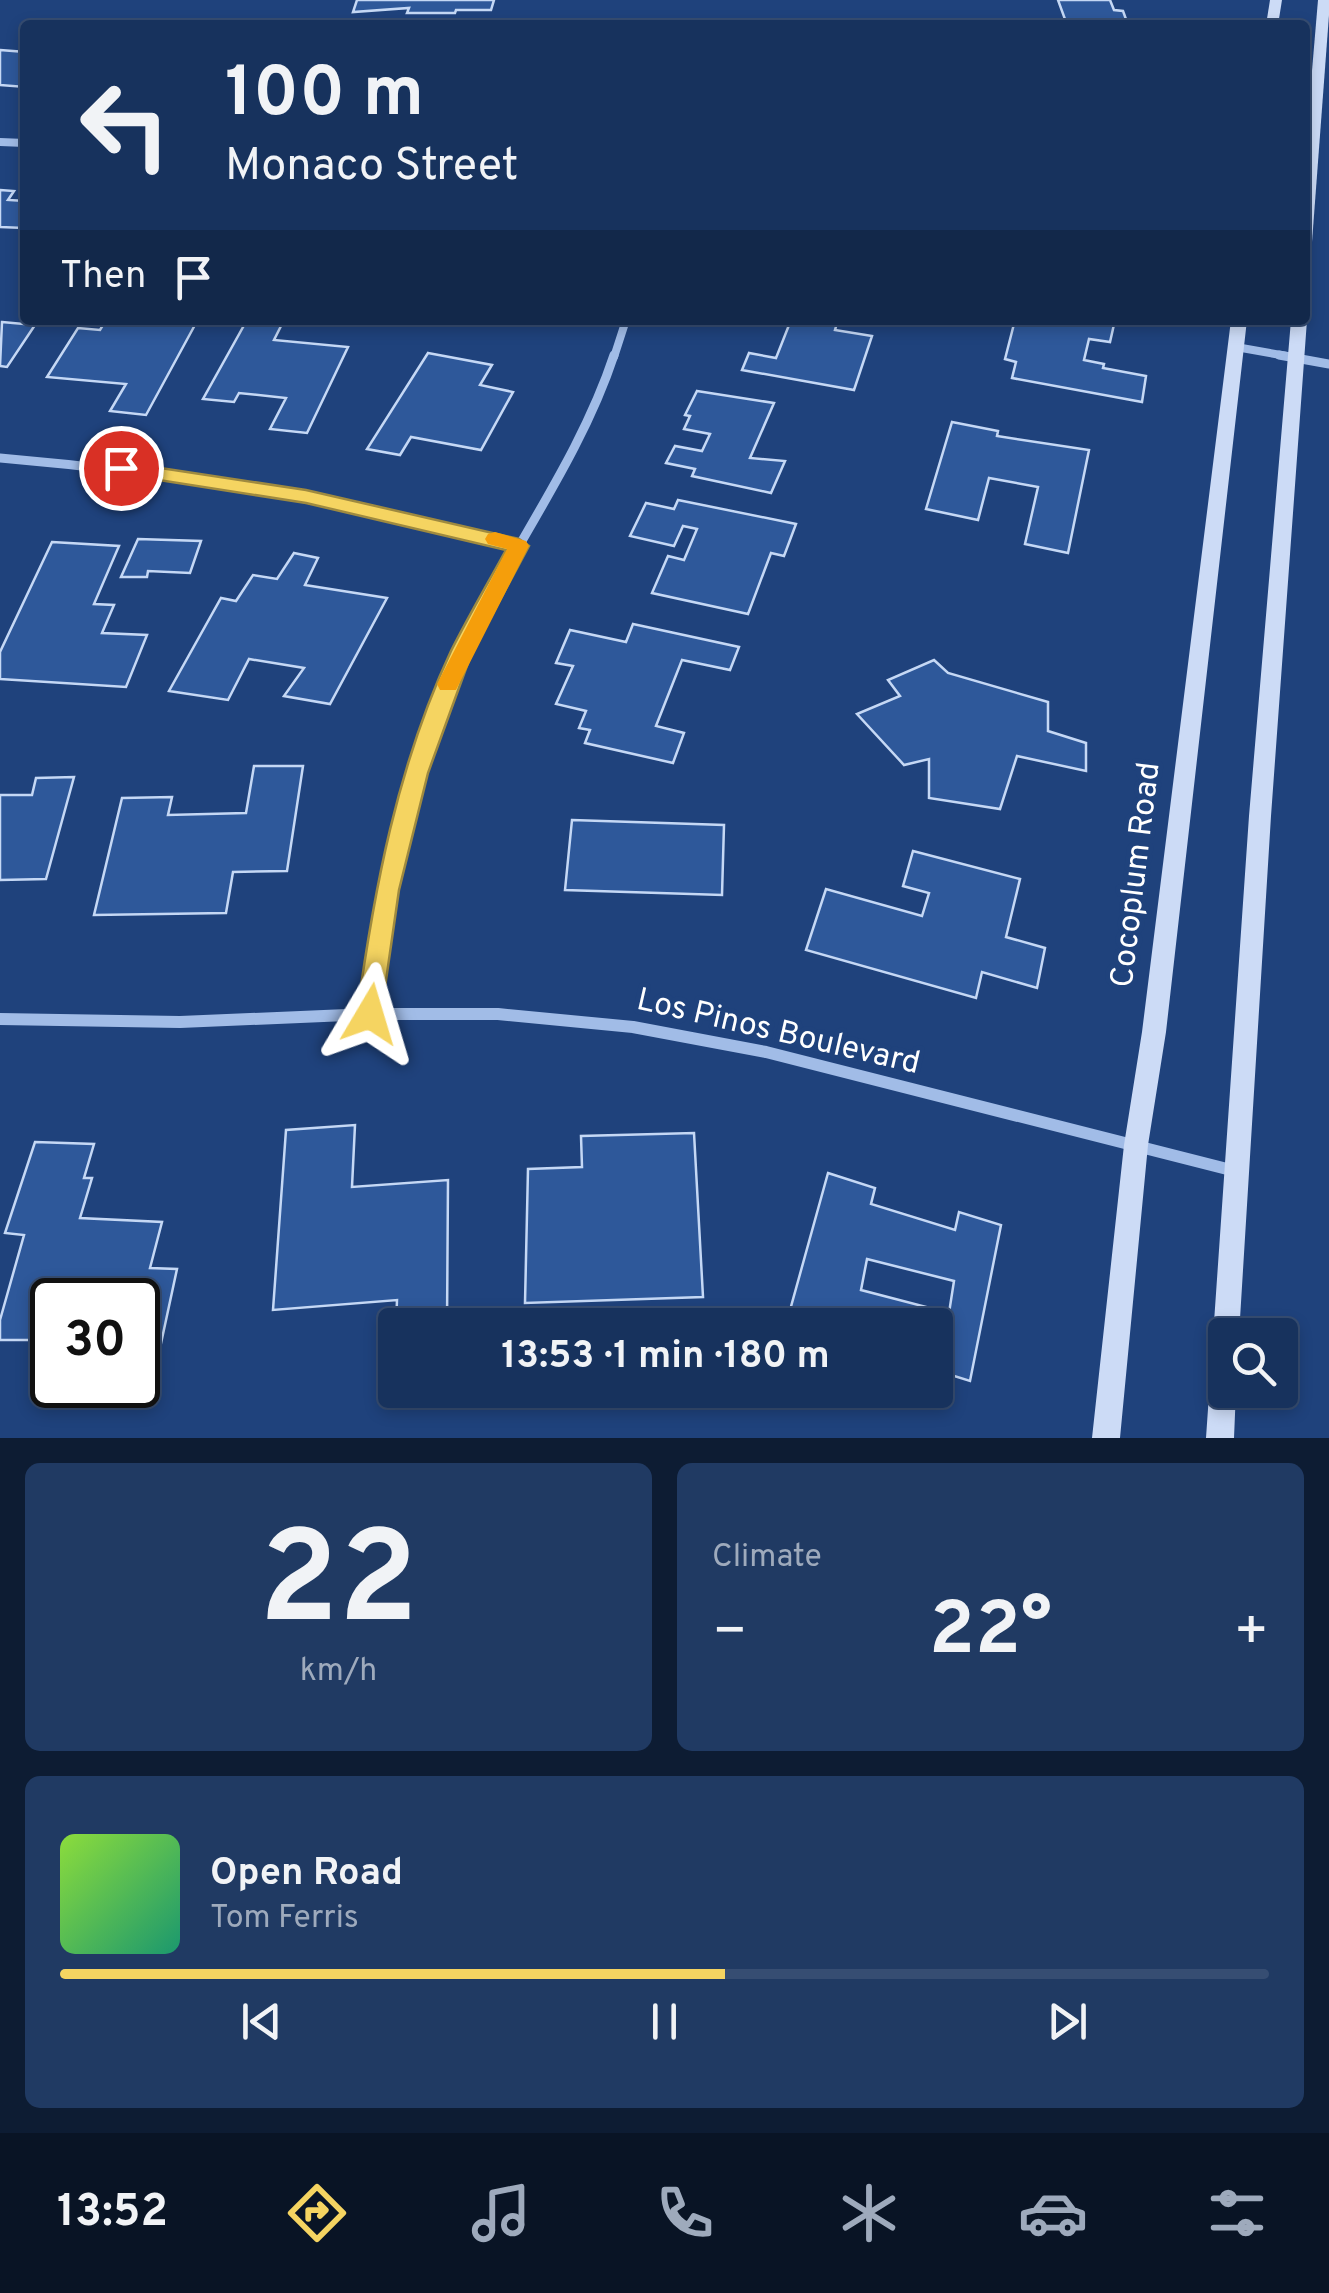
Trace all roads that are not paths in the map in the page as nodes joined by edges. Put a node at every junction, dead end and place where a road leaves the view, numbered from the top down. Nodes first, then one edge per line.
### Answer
1 (1324, 0) edge
2 (1310, 178) edge
3 (624, 325) edge
4 (1238, 325) edge
5 (1300, 325) edge
6 (1236, 347) junction
7 (1297, 358) junction
8 (1329, 364) edge
9 (0, 458) edge
10 (519, 546) junction
11 (370, 1014) junction
12 (0, 1019) edge
13 (1136, 1145) junction
14 (1236, 1172) junction
15 (1227, 1318) edge
16 (1222, 1408) edge
17 (1106, 1438) edge
18 (1220, 1438) edge

1 - 2 street
3 - 10 street
4 - 6 street, Cocoplum Road
5 - 7 street
6 - 7 street
6 - 13 street, Cocoplum Road
7 - 8 street
7 - 14 street
9 - 10 street
10 - 11 street
11 - 12 street, Los Pinos Boulevard
11 - 13 street, Los Pinos Boulevard
13 - 14 street, Los Pinos Boulevard
13 - 17 street, Cocoplum Road
14 - 15 street
16 - 18 street

